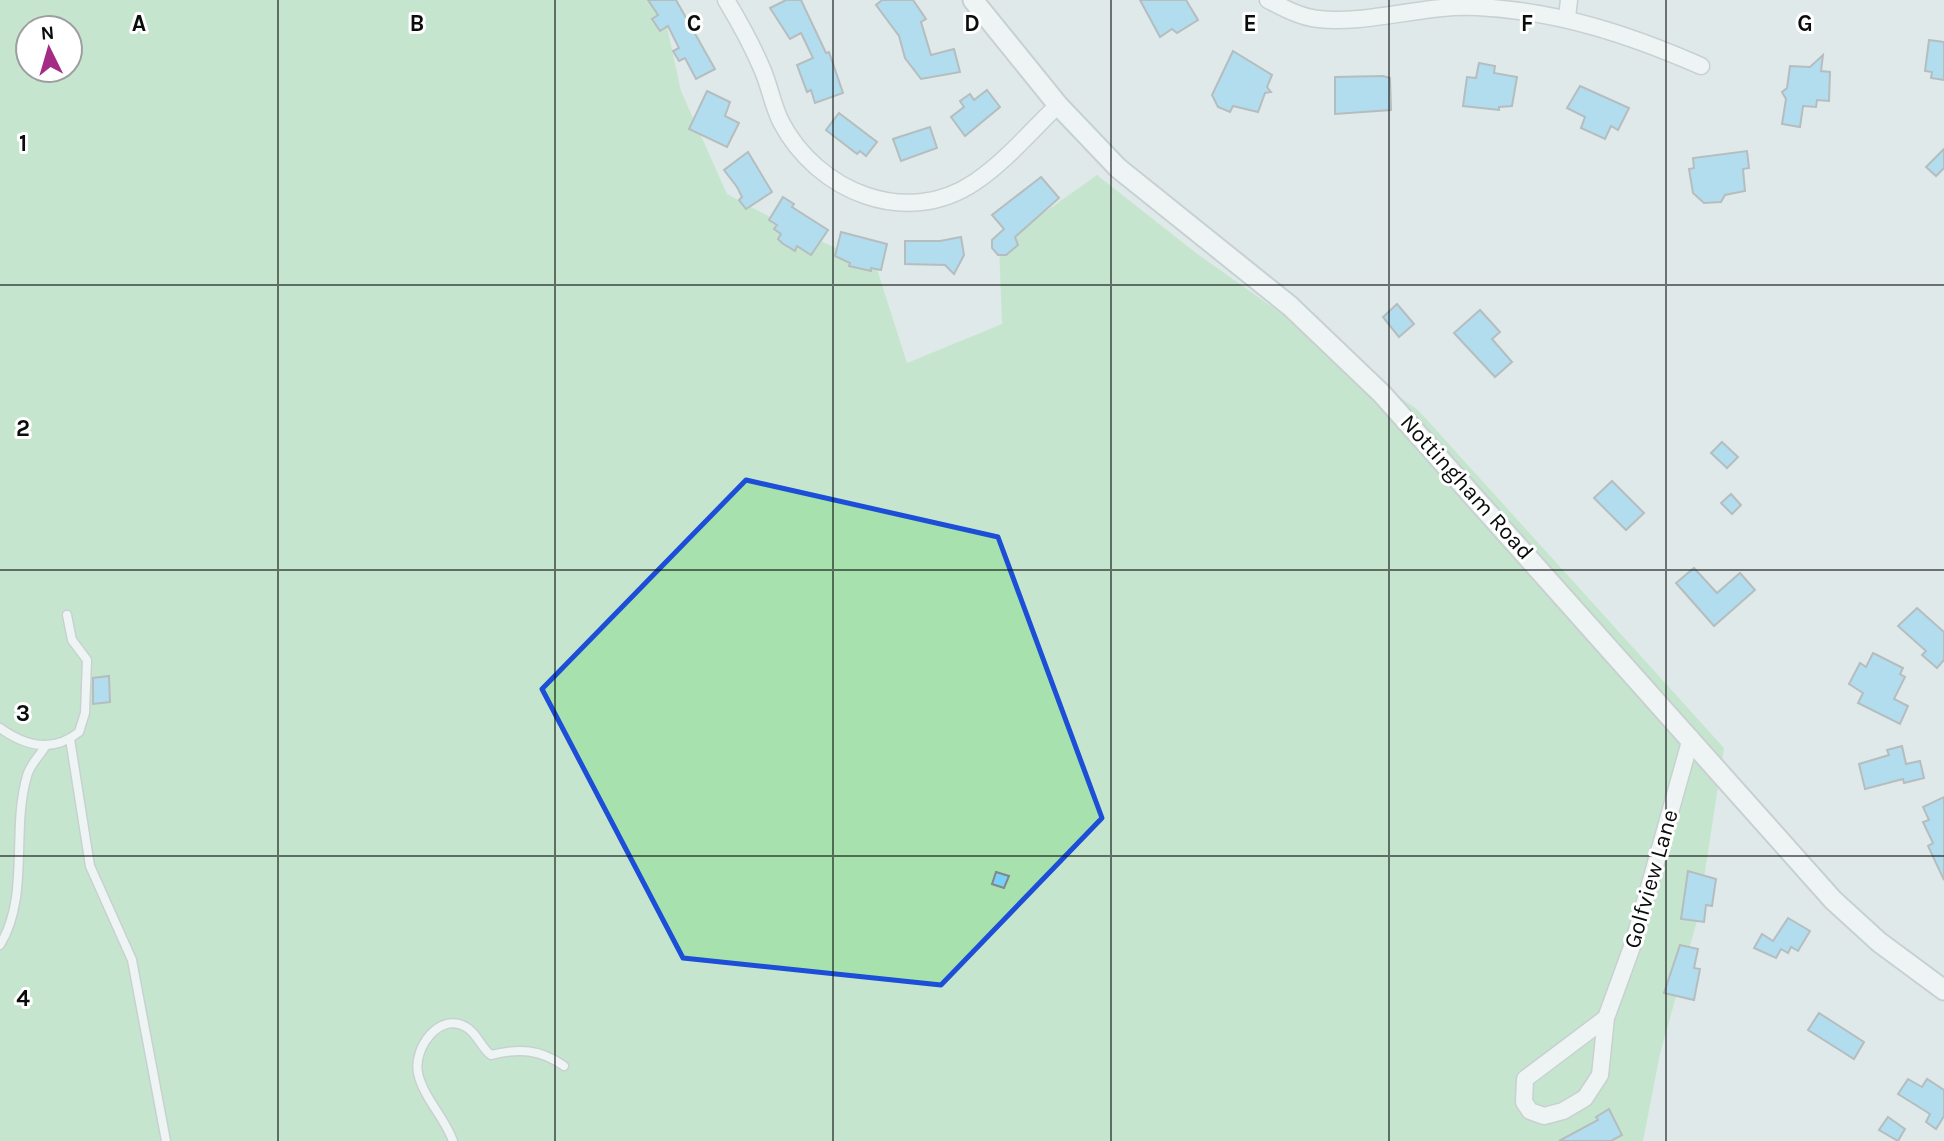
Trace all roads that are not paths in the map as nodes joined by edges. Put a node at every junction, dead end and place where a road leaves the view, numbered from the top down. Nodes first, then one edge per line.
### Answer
1 (726, 0) edge
2 (973, 0) edge
3 (1268, 0) edge
4 (1569, 0) edge
5 (1567, 17) junction
6 (1701, 66) dead end
7 (1058, 105) junction
8 (67, 615) dead end
9 (0, 728) edge
10 (1691, 738) junction
11 (70, 739) junction
12 (46, 745) junction
13 (0, 946) edge
14 (1944, 990) edge
15 (1606, 1018) junction
16 (564, 1066) dead end
17 (166, 1141) edge
18 (453, 1141) edge

1 - 7 street
2 - 7 street, Nottingham Road
3 - 5 street
4 - 5 street
5 - 6 street
7 - 10 street, Nottingham Road
8 - 11 lane
9 - 12 lane
10 - 14 street, Nottingham Road
10 - 15 street, Golfview Lane
11 - 12 lane
11 - 17 lane
12 - 13 lane
15 - 15 street, Golfview Lane
16 - 18 lane

